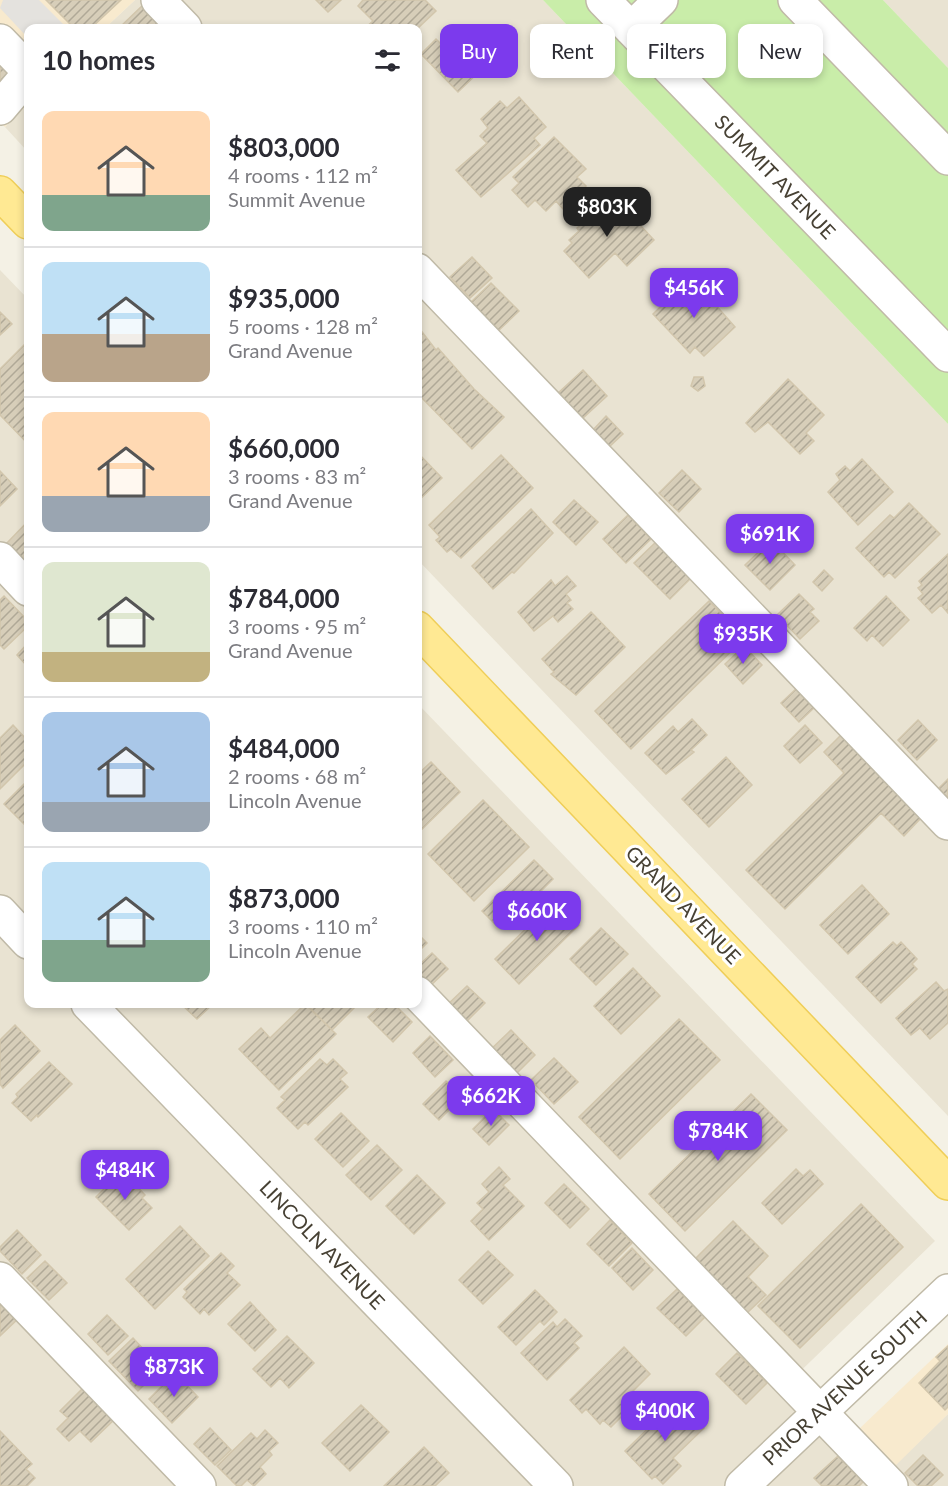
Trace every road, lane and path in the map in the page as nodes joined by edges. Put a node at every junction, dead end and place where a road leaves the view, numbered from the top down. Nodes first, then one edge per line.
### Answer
1 (158, 0) edge
2 (603, 0) edge
3 (661, 0) edge
4 (795, 0) edge
5 (181, 24) edge
6 (627, 24) edge
7 (637, 24) edge
8 (0, 41) edge
9 (24, 68) edge
10 (24, 77) edge
11 (679, 78) edge
12 (0, 108) edge
13 (948, 158) edge
14 (0, 193) edge
15 (24, 218) edge
16 (422, 275) edge
17 (948, 355) edge
18 (0, 559) edge
19 (24, 585) edge
20 (422, 633) edge
21 (948, 823) edge
22 (0, 912) edge
23 (24, 938) edge
24 (422, 998) edge
25 (92, 1008) edge
26 (948, 1183) edge
27 (0, 1279) edge
28 (948, 1291) edge
29 (819, 1410) junction
30 (199, 1486) edge
31 (556, 1486) edge
32 (742, 1486) edge
33 (891, 1486) edge

1 - 5 street
2 - 6 street, SUMMIT AVENUE
3 - 7 street
4 - 13 street
8 - 9 street
10 - 12 street
11 - 17 street, SUMMIT AVENUE
14 - 15 main road
16 - 21 street
18 - 19 street
20 - 26 main road, GRAND AVENUE
22 - 23 street
24 - 29 street
25 - 31 street, LINCOLN AVENUE
27 - 30 street
28 - 29 street, PRIOR AVENUE SOUTH
29 - 32 street, PRIOR AVENUE SOUTH
29 - 33 street

